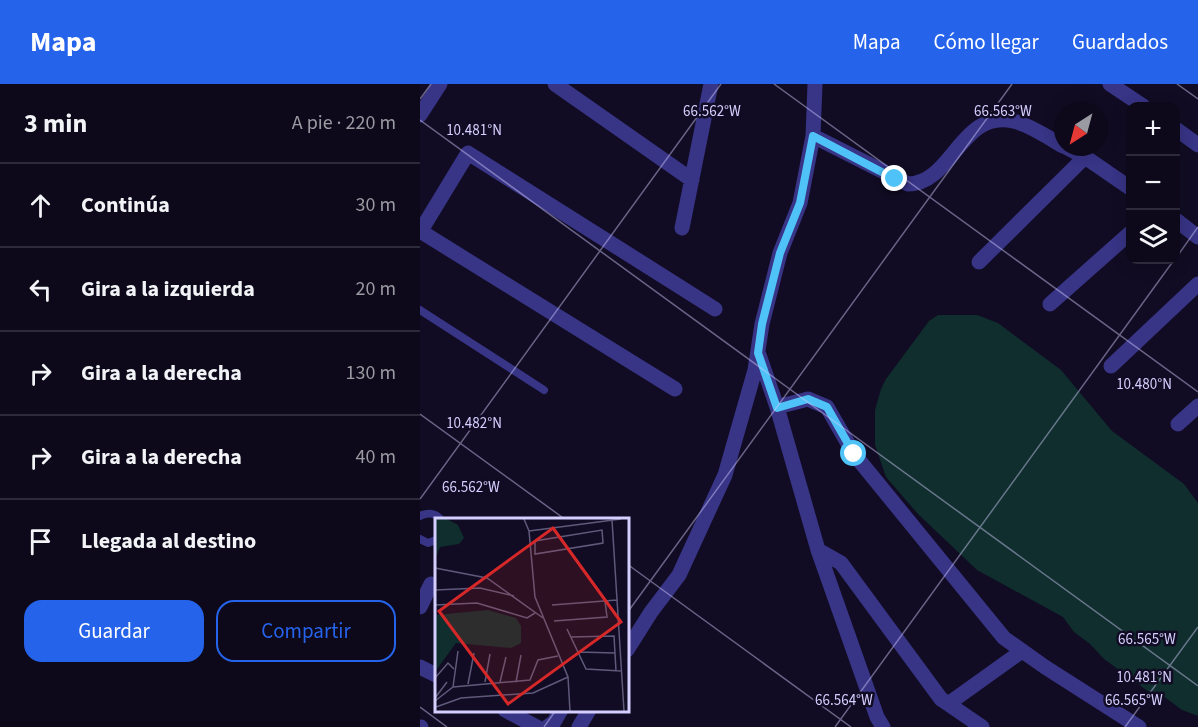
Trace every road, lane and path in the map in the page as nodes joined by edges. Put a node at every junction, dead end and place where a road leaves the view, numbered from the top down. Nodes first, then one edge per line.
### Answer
1 (440, 84) edge
2 (555, 84) edge
3 (815, 84) edge
4 (1110, 84) edge
5 (708, 86) edge
6 (1137, 102) edge
7 (420, 115) edge
8 (1180, 132) edge
9 (813, 136) junction
10 (1054, 141) edge
11 (1198, 145) edge
12 (1085, 157) joint
13 (692, 180) junction
14 (1126, 185) edge
15 (1180, 223) edge
16 (682, 228) dead end
17 (420, 232) edge
18 (1126, 237) edge
19 (1198, 237) edge
20 (979, 262) dead end
21 (1198, 284) edge
22 (1050, 304) dead end
23 (715, 309) dead end
24 (420, 310) edge
25 (758, 353) junction
26 (1111, 366) dead end
27 (675, 388) dead end
28 (544, 390) dead end
29 (1198, 406) edge
30 (777, 408) junction
31 (1178, 424) dead end
32 (420, 515) edge
33 (438, 518) edge
34 (420, 539) edge
35 (435, 540) edge
36 (818, 550) junction
37 (429, 585) edge
38 (420, 607) edge
39 (628, 648) edge
40 (1022, 651) junction
41 (420, 667) edge
42 (435, 674) edge
43 (948, 704) junction
44 (506, 712) edge
45 (560, 712) edge
46 (588, 712) edge
47 (537, 727) edge
48 (547, 727) edge
49 (579, 727) edge
50 (883, 727) edge
51 (982, 727) edge
52 (1139, 727) edge

1 - 7 street
2 - 13 street
3 - 9 street
4 - 6 street
5 - 13 street
8 - 11 street
9 - 10 street
9 - 25 street
12 - 14 street
12 - 20 street
13 - 16 street
15 - 19 street
17 - 23 street
17 - 27 street
18 - 22 street
21 - 26 street
24 - 28 lane
25 - 30 street
25 - 39 street
29 - 31 street
30 - 36 street
30 - 40 street
32 - 33 lane
34 - 35 lane
36 - 43 street
36 - 50 street
37 - 38 street
40 - 43 street
40 - 52 street
41 - 42 street
43 - 51 street
44 - 47 street
45 - 48 street
46 - 49 street

